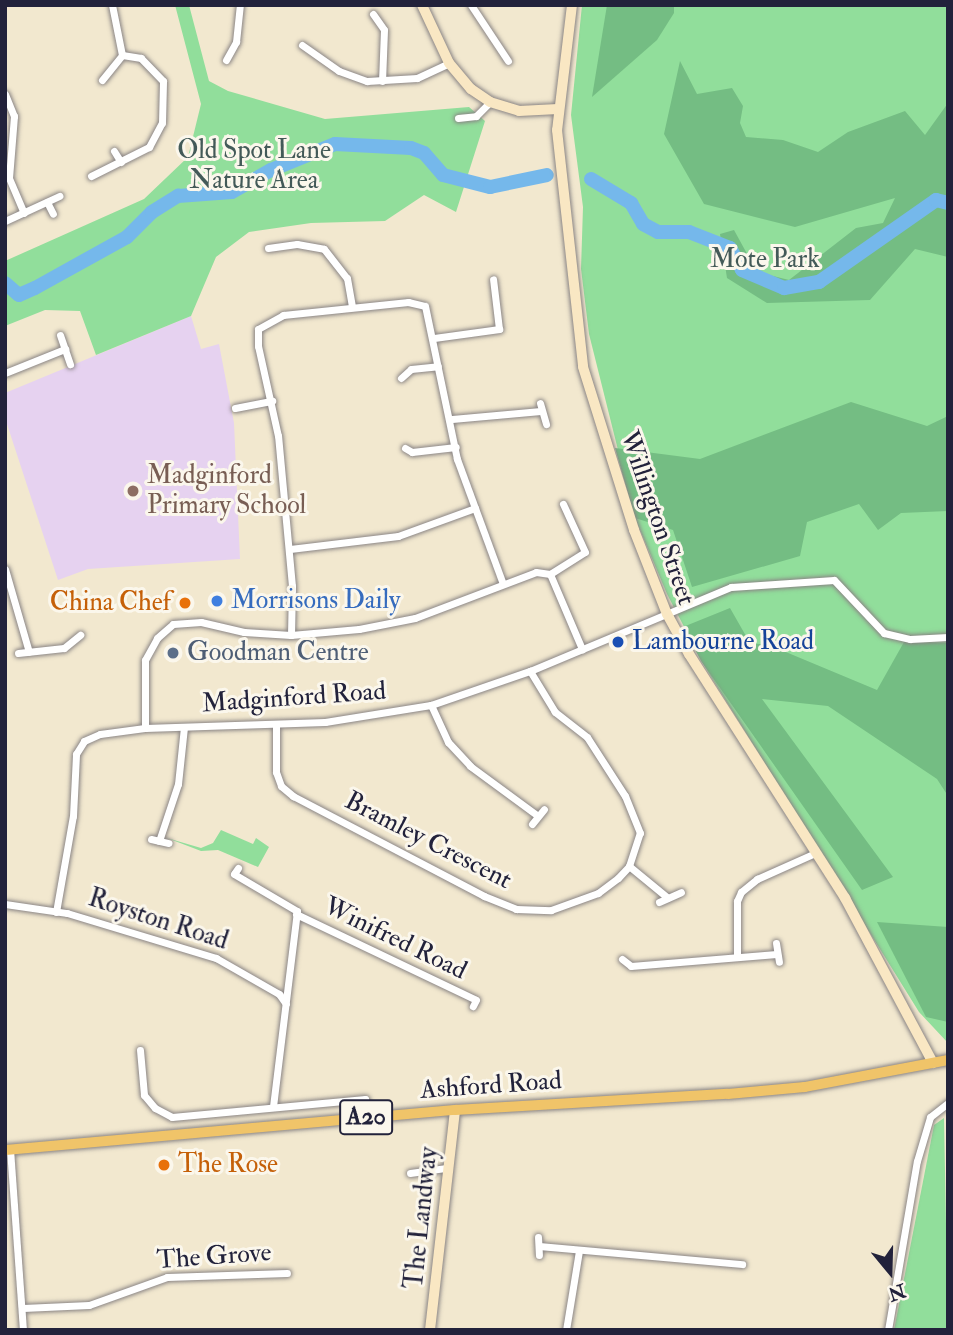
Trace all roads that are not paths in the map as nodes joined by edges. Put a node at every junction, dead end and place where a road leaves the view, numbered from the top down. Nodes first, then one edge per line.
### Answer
1 (112, 5) edge
2 (240, 5) edge
3 (422, 5) edge
4 (471, 5) edge
5 (572, 5) edge
6 (373, 14) dead end
7 (374, 30) dead end
8 (384, 30) junction
9 (236, 42) junction
10 (302, 45) dead end
11 (245, 46) dead end
12 (122, 55) junction
13 (311, 55) junction
14 (226, 61) dead end
15 (508, 61) dead end
16 (303, 62) dead end
17 (449, 63) junction
18 (102, 80) dead end
19 (382, 81) junction
20 (5, 94) edge
21 (490, 102) junction
22 (558, 109) junction
23 (458, 118) dead end
24 (8, 144) edge
25 (114, 151) dead end
26 (121, 162) junction
27 (91, 176) dead end
28 (59, 196) dead end
29 (47, 202) junction
30 (24, 213) junction
31 (53, 214) dead end
32 (5, 221) edge
33 (268, 248) dead end
34 (493, 279) dead end
35 (352, 307) junction
36 (60, 335) dead end
37 (434, 338) junction
38 (65, 349) junction
39 (70, 364) dead end
40 (438, 366) junction
41 (5, 373) edge
42 (401, 378) dead end
43 (272, 401) junction
44 (235, 408) dead end
45 (452, 418) junction
46 (547, 424) dead end
47 (456, 447) junction
48 (405, 448) dead end
49 (563, 505) dead end
50 (475, 508) junction
51 (290, 549) junction
52 (5, 569) edge
53 (550, 574) junction
54 (503, 584) junction
55 (667, 614) junction
56 (80, 635) dead end
57 (291, 635) junction
58 (948, 637) edge
59 (582, 649) junction
60 (29, 652) junction
61 (18, 653) dead end
62 (530, 671) junction
63 (431, 705) junction
64 (276, 725) junction
65 (184, 727) junction
66 (145, 728) junction
67 (544, 809) dead end
68 (538, 816) junction
69 (532, 824) dead end
70 (151, 839) dead end
71 (159, 841) junction
72 (169, 843) dead end
73 (815, 853) junction
74 (629, 866) junction
75 (238, 868) dead end
76 (681, 892) dead end
77 (668, 898) junction
78 (659, 902) dead end
79 (5, 904) edge
80 (56, 912) junction
81 (297, 913) junction
82 (776, 943) dead end
83 (737, 955) junction
84 (622, 959) dead end
85 (474, 1003) dead end
86 (286, 1004) junction
87 (140, 1050) dead end
88 (948, 1060) edge
89 (933, 1063) junction
90 (948, 1103) edge
91 (273, 1106) junction
92 (455, 1110) junction
93 (172, 1117) junction
94 (371, 1117) junction
95 (170, 1135) junction
96 (8, 1150) edge
97 (447, 1168) junction
98 (410, 1173) dead end
99 (579, 1251) junction
100 (539, 1255) dead end
101 (742, 1265) dead end
102 (287, 1273) dead end
103 (23, 1308) junction
104 (433, 1328) edge
105 (23, 1330) edge
106 (566, 1330) edge
107 (888, 1330) edge

1 - 12 street
2 - 9 street
3 - 17 street
4 - 15 street
5 - 22 street, Willington Street
6 - 8 street
7 - 8 street
8 - 19 street
9 - 11 street
9 - 14 street
10 - 13 street
12 - 18 street
12 - 26 street
13 - 16 street
13 - 19 street
17 - 19 street
17 - 21 street
20 - 24 street
21 - 22 street
21 - 23 street
22 - 55 street, Willington Street
24 - 30 street
25 - 26 street
26 - 27 street
28 - 29 street
29 - 30 street
29 - 31 street
30 - 32 street
33 - 35 street
34 - 37 street
35 - 37 street
35 - 43 street
36 - 38 street
37 - 40 street
38 - 39 street
38 - 41 street
40 - 42 street
40 - 45 street
43 - 44 street
43 - 51 street
45 - 46 street
45 - 47 street
47 - 48 street
47 - 50 street
49 - 53 street
50 - 51 street
50 - 54 street
51 - 57 street
52 - 60 street
53 - 54 street
53 - 59 street
54 - 57 street
55 - 58 street, Madginford Road
55 - 59 street, Madginford Road
55 - 73 street, Willington Street
56 - 60 street
57 - 66 street
59 - 62 street, Madginford Road
60 - 61 street
62 - 63 street, Madginford Road
62 - 74 street
63 - 64 street, Madginford Road
63 - 68 street
64 - 65 street, Madginford Road
64 - 74 street, Bramley Crescent
65 - 66 street, Madginford Road
65 - 71 street
66 - 80 street, Madginford Road
67 - 68 street
68 - 69 street
70 - 71 street
71 - 72 street
73 - 83 street
73 - 89 street, Willington Street
74 - 77 street
75 - 81 street, Winifred Road
76 - 77 street
77 - 78 street
79 - 80 street, Royston Road
80 - 86 street, Royston Road
81 - 85 street, Winifred Road
81 - 86 street
82 - 83 street
83 - 84 street
86 - 91 street
87 - 93 street
88 - 89 main road, A20
89 - 92 main road, Ashford Road / A20
90 - 107 street
91 - 93 street
91 - 94 street
92 - 94 main road, Ashford Road / A20
92 - 97 street, The Landway
93 - 95 street
94 - 95 main road, Ashford Road / A20
95 - 96 main road, Ashford Road / A20
96 - 103 street
97 - 98 street
97 - 104 street, The Landway
99 - 100 street
99 - 101 street
99 - 106 street
102 - 103 street, The Grove
103 - 105 street

